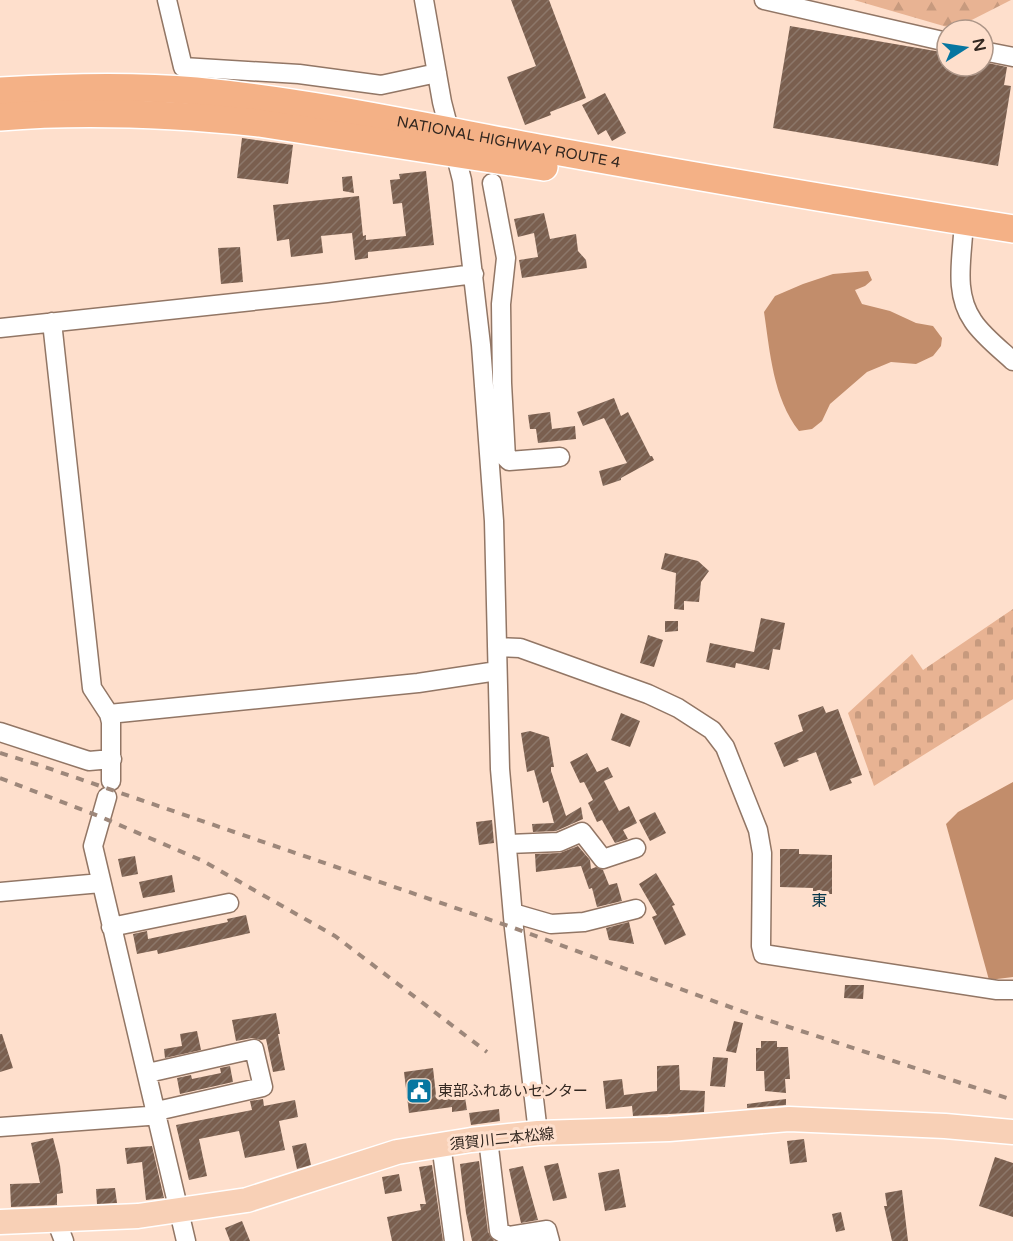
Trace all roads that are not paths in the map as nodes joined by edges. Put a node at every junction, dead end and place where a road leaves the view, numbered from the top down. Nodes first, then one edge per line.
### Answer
1 (167, 0) edge
2 (424, 0) edge
3 (764, 0) edge
4 (935, 39) edge
5 (995, 53) edge
6 (1013, 57) edge
7 (437, 73) junction
8 (0, 91) edge
9 (0, 117) edge
10 (453, 143) junction
11 (492, 183) dead end
12 (1013, 229) edge
13 (963, 235) junction
14 (1013, 243) edge
15 (474, 280) junction
16 (502, 286) junction
17 (52, 322) junction
18 (0, 328) edge
19 (1013, 361) edge
20 (560, 457) dead end
21 (497, 647) junction
22 (497, 671) junction
23 (109, 714) junction
24 (0, 732) edge
25 (112, 759) junction
26 (508, 844) junction
27 (636, 848) dead end
28 (101, 883) junction
29 (0, 892) edge
30 (229, 903) dead end
31 (636, 909) dead end
32 (513, 913) junction
33 (111, 927) junction
34 (1013, 990) edge
35 (148, 1073) junction
36 (157, 1111) junction
37 (0, 1127) edge
38 (1013, 1132) edge
39 (538, 1134) junction
40 (488, 1139) junction
41 (441, 1144) junction
42 (178, 1211) junction
43 (0, 1222) edge
44 (60, 1230) edge
45 (186, 1241) edge
46 (454, 1241) edge
47 (550, 1241) edge

1 - 7 street
2 - 7 street
3 - 4 street
5 - 6 street
7 - 10 street
8 - 10 highway, NATIONAL HIGHWAY ROUTE 4
9 - 10 highway, NATIONAL HIGHWAY ROUTE 4
10 - 12 highway, NATIONAL HIGHWAY ROUTE 4
10 - 13 highway, NATIONAL HIGHWAY ROUTE 4
10 - 15 street
11 - 16 street
13 - 14 highway, NATIONAL HIGHWAY ROUTE 4
13 - 19 street
15 - 16 street
15 - 17 street
15 - 21 street
16 - 20 street
17 - 18 street
17 - 23 street
21 - 22 street
21 - 34 street
22 - 23 street
22 - 26 street
23 - 25 street
24 - 25 street
25 - 28 street
26 - 27 street
26 - 32 street
28 - 29 street
28 - 33 street
30 - 33 street
31 - 32 street
32 - 39 street
33 - 35 street
35 - 36 street
35 - 36 street
36 - 37 street
36 - 42 street
38 - 39 main road, 須賀川二本松線
39 - 40 main road, 須賀川二本松線
40 - 41 main road, 須賀川二本松線
40 - 47 street
41 - 42 main road, 須賀川二本松線
41 - 46 street
42 - 44 main road, 須賀川二本松線
42 - 45 street
43 - 44 main road, 須賀川二本松線

